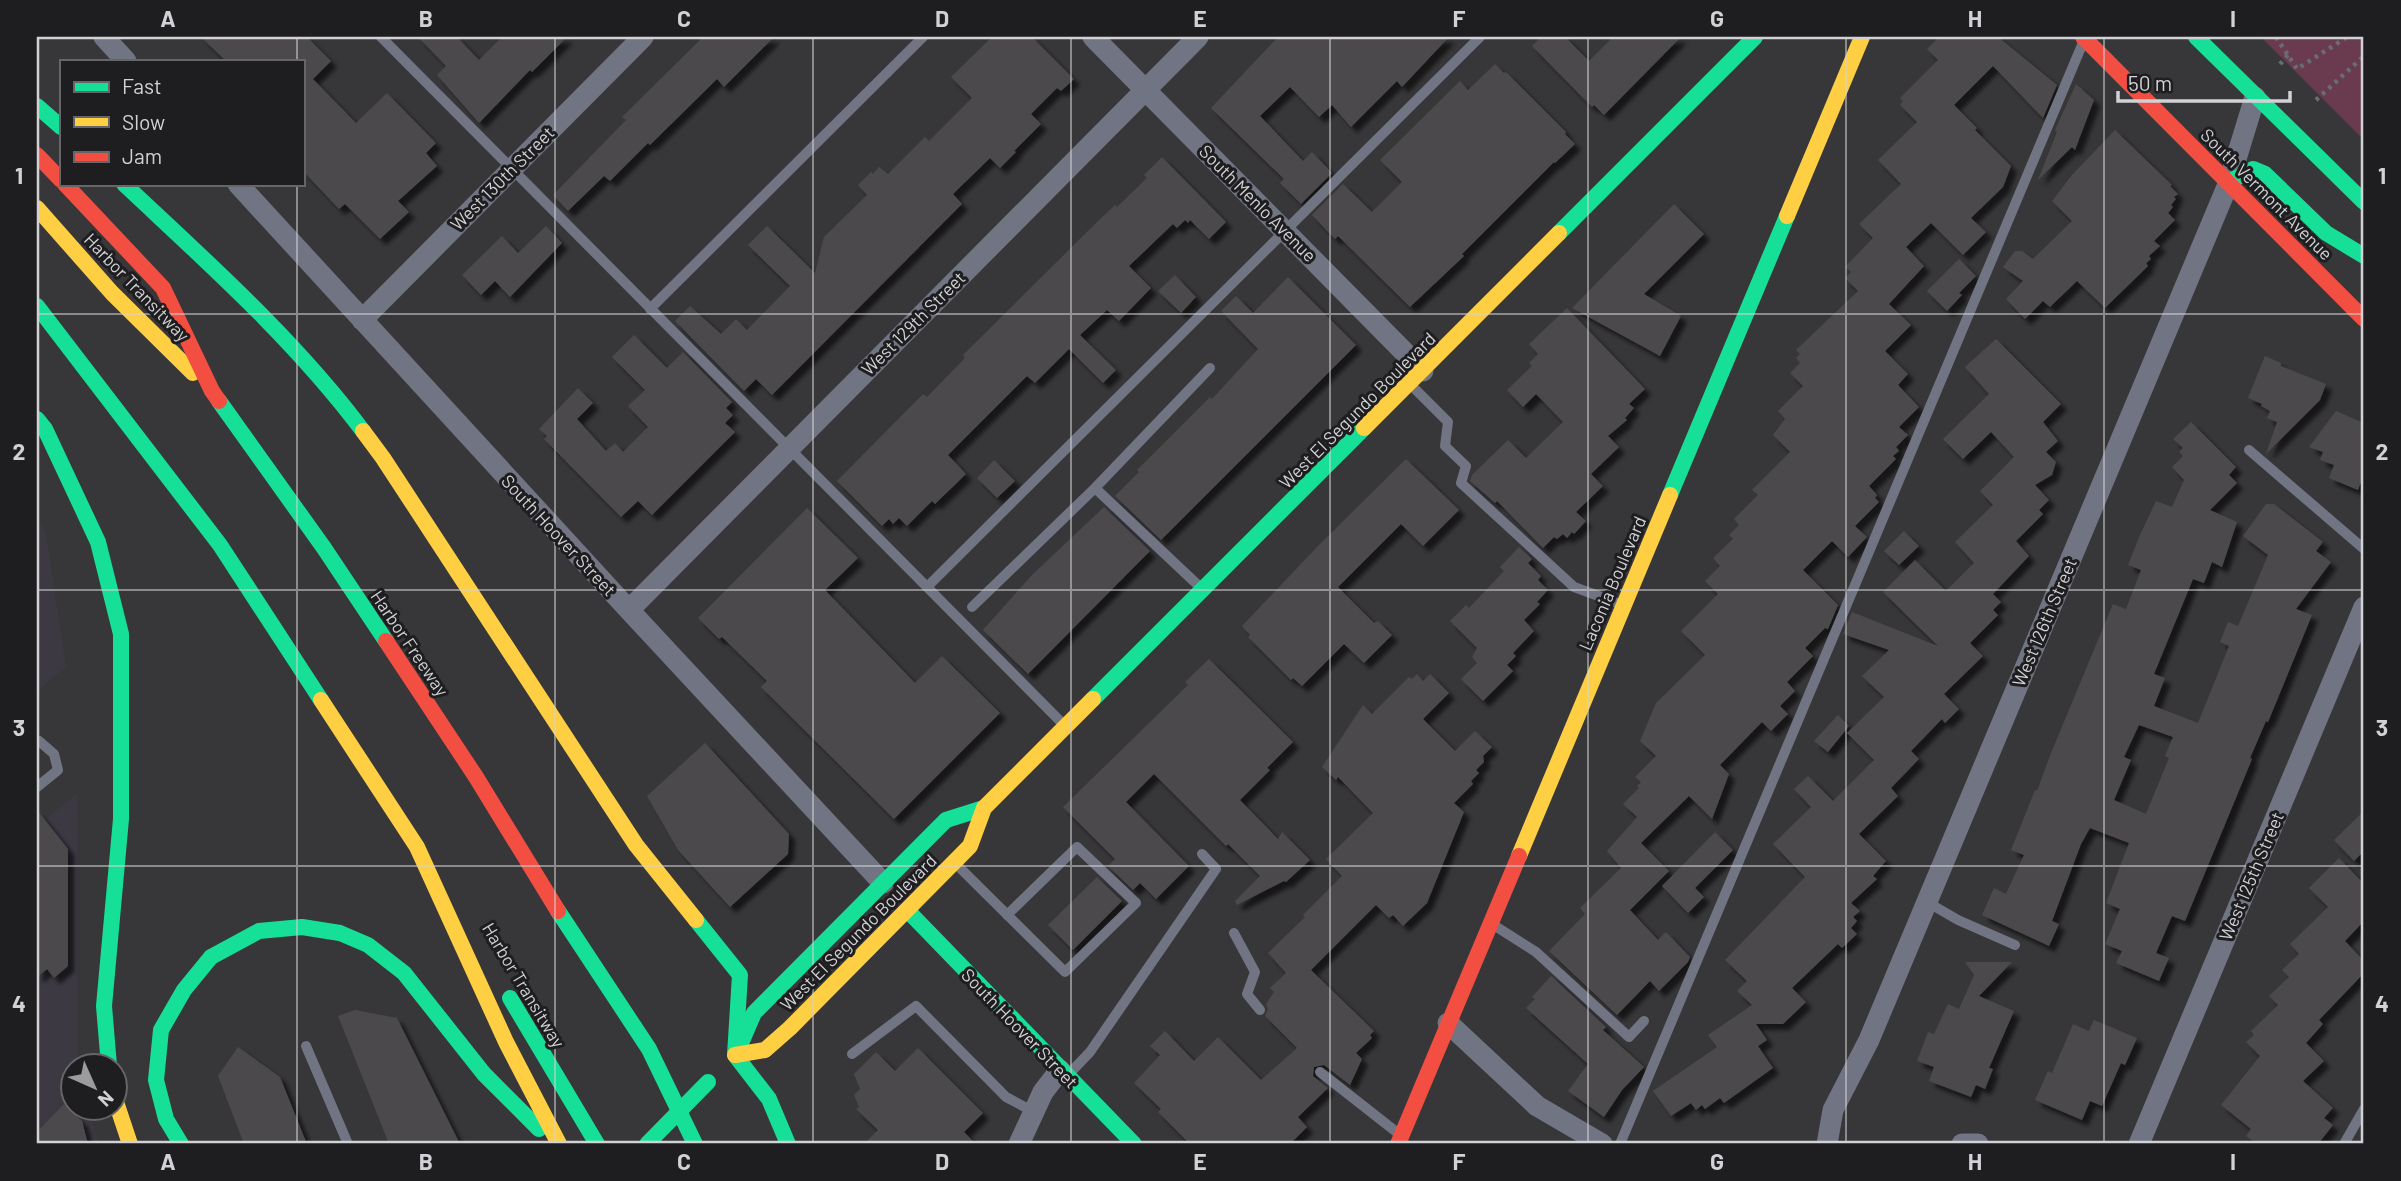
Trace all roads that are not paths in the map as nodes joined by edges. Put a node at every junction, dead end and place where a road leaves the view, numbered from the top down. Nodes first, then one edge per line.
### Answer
1 (104, 37) edge
2 (381, 37) edge
3 (643, 37) edge
4 (923, 37) edge
5 (1093, 37) edge
6 (1198, 37) edge
7 (1480, 37) edge
8 (1755, 37) edge
9 (1862, 37) edge
10 (2196, 37) edge
11 (2084, 38) edge
12 (125, 60) edge
13 (1145, 89) junction
14 (2255, 97) junction
15 (37, 106) edge
16 (60, 126) edge
17 (37, 155) edge
18 (511, 167) junction
19 (60, 179) edge
20 (2228, 182) junction
21 (67, 186) edge
22 (126, 186) edge
23 (240, 186) edge
24 (2364, 202) edge
25 (37, 208) edge
26 (1286, 231) junction
27 (2364, 256) edge
28 (40, 309) edge
29 (650, 309) junction
30 (2364, 319) edge
31 (362, 320) junction
32 (1210, 368) dead end
33 (1417, 377) junction
34 (212, 391) junction
35 (37, 419) edge
36 (789, 449) junction
37 (2249, 450) dead end
38 (1095, 488) junction
39 (2364, 549) edge
40 (927, 587) junction
41 (1203, 590) junction
42 (1623, 606) junction
43 (972, 607) dead end
44 (2364, 607) edge
45 (629, 610) junction
46 (1066, 727) junction
47 (37, 743) edge
48 (37, 787) edge
49 (984, 808) junction
50 (417, 847) junction
51 (1202, 854) dead end
52 (954, 862) junction
53 (883, 883) junction
54 (1927, 902) junction
55 (907, 910) junction
56 (1007, 915) junction
57 (1490, 923) junction
58 (1234, 933) dead end
59 (2015, 945) dead end
60 (488, 962) dead end
61 (502, 985) dead end
62 (1260, 1010) dead end
63 (1644, 1021) dead end
64 (1448, 1023) junction
65 (306, 1046) dead end
66 (649, 1049) junction
67 (108, 1052) edge
68 (852, 1054) dead end
69 (722, 1069) junction
70 (1321, 1072) dead end
71 (1063, 1074) junction
72 (2364, 1110) edge
73 (1034, 1112) junction
74 (123, 1122) edge
75 (1400, 1140) edge
76 (130, 1144) edge
77 (181, 1144) edge
78 (348, 1144) edge
79 (554, 1144) edge
80 (559, 1144) edge
81 (597, 1144) edge
82 (647, 1144) edge
83 (681, 1144) edge
84 (695, 1144) edge
85 (788, 1144) edge
86 (1019, 1144) edge
87 (1134, 1144) edge
88 (1602, 1144) edge
89 (1620, 1144) edge
90 (1827, 1144) edge
91 (1962, 1144) edge
92 (1978, 1144) edge
93 (2138, 1144) edge
94 (2344, 1144) edge

1 - 12 street
2 - 18 lane
3 - 18 street, West 130th Street
4 - 29 lane
5 - 13 street, South Menlo Avenue
6 - 13 street, West 129th Street
7 - 26 lane
8 - 33 main road, West El Segundo Boulevard
9 - 42 main road, Laconia Boulevard
10 - 14 main road
11 - 20 main road, South Vermont Avenue
11 - 89 lane
13 - 26 street, South Menlo Avenue
13 - 36 street, West 129th Street
14 - 20 street, West 126th Street
14 - 24 main road
15 - 16 main road
17 - 19 main road
18 - 29 lane
18 - 31 street, West 130th Street
20 - 27 main road
20 - 30 main road, South Vermont Avenue
20 - 54 street, West 126th Street
21 - 34 main road, Harbor Freeway
22 - 69 main road
23 - 31 street, South Hoover Street
25 - 34 main road, Harbor Transitway
26 - 33 street, South Menlo Avenue
26 - 40 lane
28 - 50 main road
29 - 36 lane
31 - 45 street, South Hoover Street
32 - 38 lane
33 - 41 main road, West El Segundo Boulevard
33 - 42 lane
34 - 66 main road, Harbor Freeway
35 - 67 main road
36 - 40 lane
36 - 45 street, West 129th Street
37 - 39 lane
38 - 41 lane
38 - 43 lane
40 - 46 lane
41 - 46 main road, West El Segundo Boulevard
42 - 57 main road, Laconia Boulevard
44 - 93 street, West 125th Street
45 - 53 street, South Hoover Street
46 - 49 main road, West El Segundo Boulevard
47 - 48 lane
49 - 52 main road, West El Segundo Boulevard
49 - 53 main road, West El Segundo Boulevard
50 - 60 main road, Harbor Transitway
50 - 80 main road
51 - 71 lane
52 - 55 main road, West El Segundo Boulevard
52 - 56 lane
53 - 69 main road, West El Segundo Boulevard
54 - 59 lane
54 - 90 street, West 126th Street
55 - 69 main road, West El Segundo Boulevard
55 - 71 main road, South Hoover Street
56 - 56 lane
57 - 63 lane
57 - 64 main road, Laconia Boulevard
58 - 62 lane
61 - 81 main road, Harbor Transitway
64 - 75 main road, Laconia Boulevard
64 - 88 street
65 - 78 lane
66 - 83 main road
66 - 84 main road, Harbor Freeway
68 - 73 lane
69 - 82 main road, West El Segundo Boulevard, bridge
69 - 85 main road
70 - 75 lane
71 - 73 street
71 - 87 main road, South Hoover Street
72 - 94 lane
73 - 86 street
74 - 76 main road
77 - 79 main road
91 - 92 street

